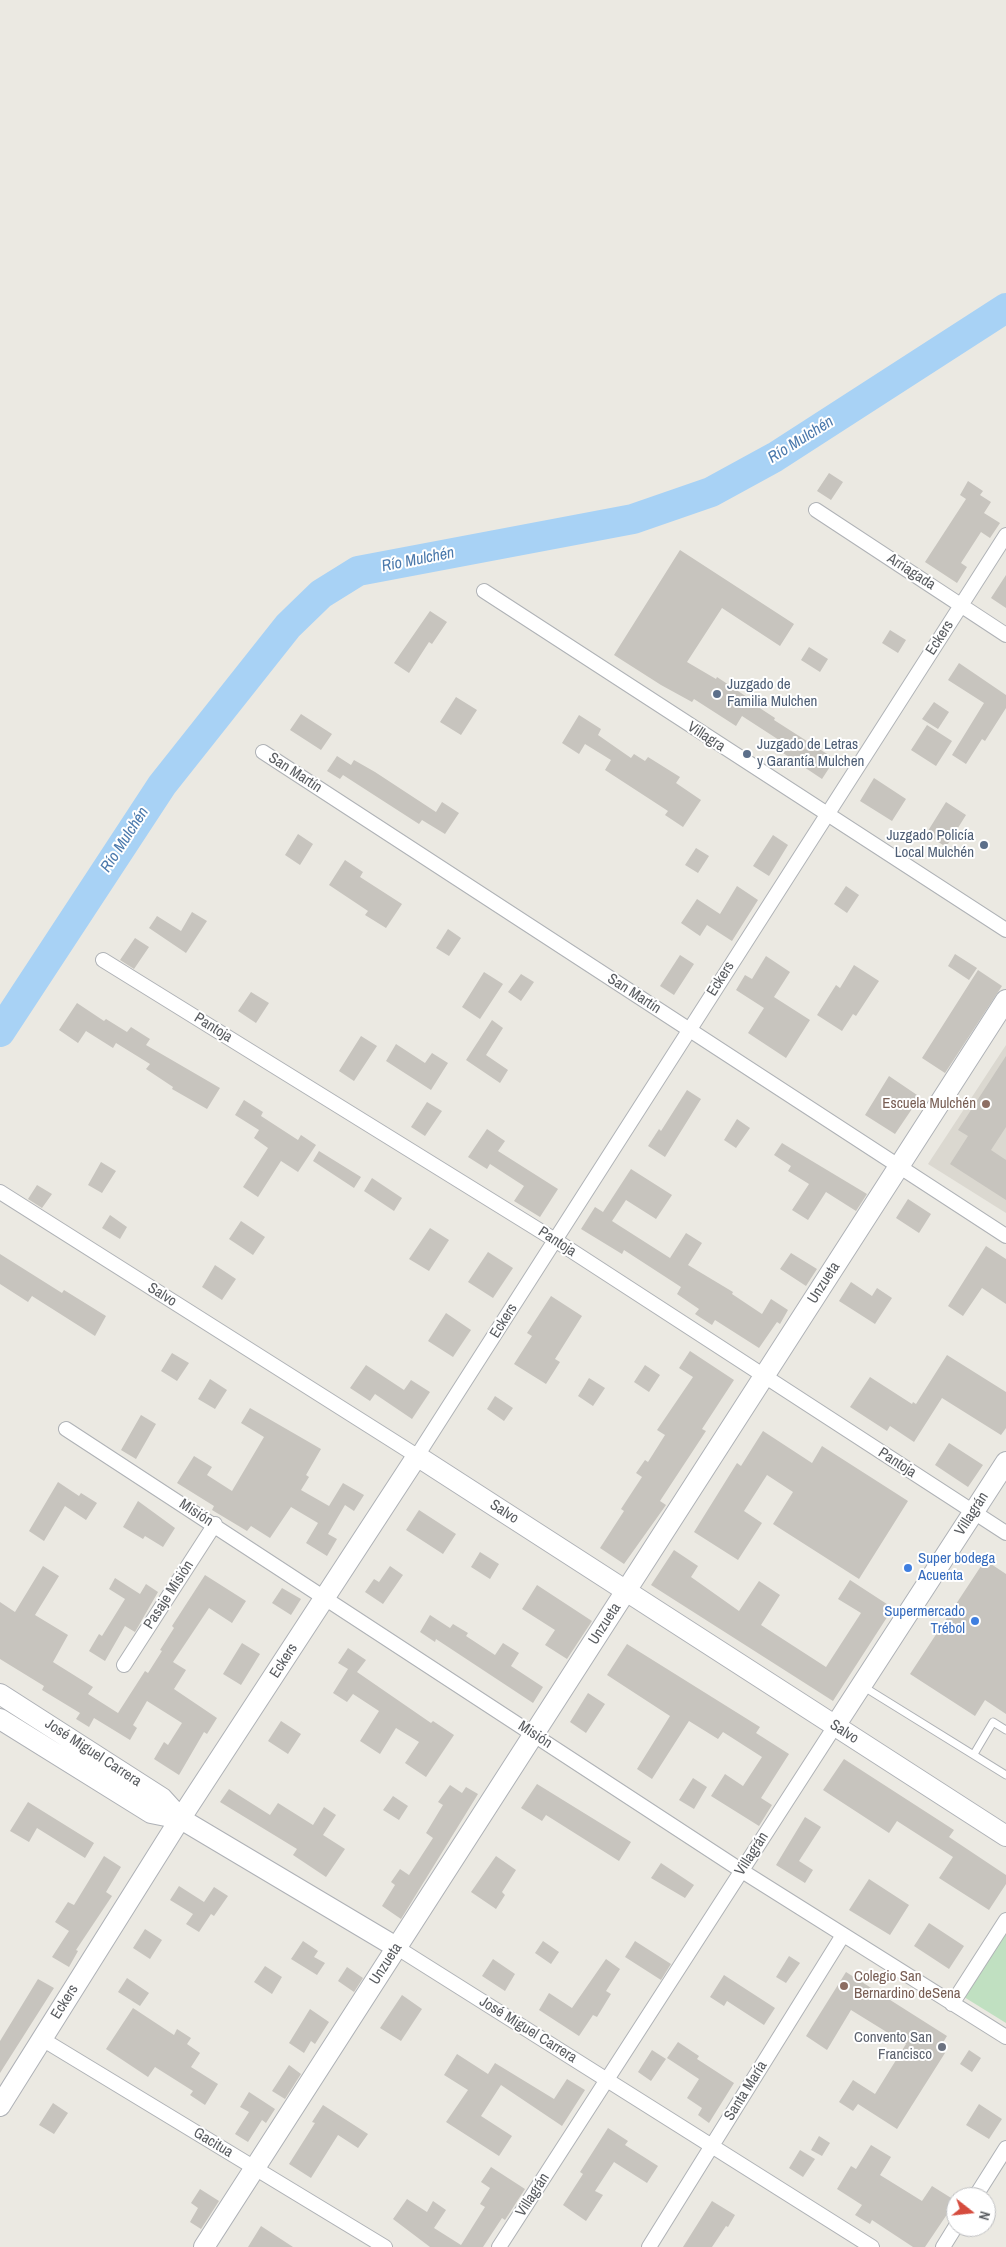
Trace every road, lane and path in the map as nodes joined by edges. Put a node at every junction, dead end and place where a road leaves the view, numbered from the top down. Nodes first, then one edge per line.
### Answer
1 (816, 510) dead end
2 (1006, 534) edge
3 (484, 591) dead end
4 (961, 605) junction
5 (1006, 635) edge
6 (263, 752) dead end
7 (826, 815) junction
8 (1006, 930) edge
9 (103, 960) dead end
10 (1006, 1000) edge
11 (689, 1030) junction
12 (900, 1166) junction
13 (0, 1192) edge
14 (1006, 1236) edge
15 (555, 1240) junction
16 (764, 1377) junction
17 (66, 1429) dead end
18 (417, 1456) junction
19 (1006, 1462) edge
20 (974, 1512) junction
21 (214, 1524) junction
22 (1006, 1533) edge
23 (626, 1591) junction
24 (326, 1596) junction
25 (124, 1665) dead end
26 (861, 1685) junction
27 (0, 1694) edge
28 (0, 1719) edge
29 (835, 1726) junction
30 (1006, 1730) edge
31 (533, 1735) junction
32 (974, 1754) junction
33 (1006, 1775) edge
34 (178, 1823) junction
35 (1006, 1836) edge
36 (742, 1871) junction
37 (1006, 1920) edge
38 (843, 1935) junction
39 (396, 1947) junction
40 (952, 2004) junction
41 (1006, 2037) edge
42 (42, 2039) junction
43 (608, 2079) junction
44 (0, 2106) edge
45 (712, 2146) junction
46 (1006, 2148) edge
47 (254, 2168) junction
48 (981, 2187) edge
49 (204, 2247) edge
50 (385, 2247) edge
51 (500, 2247) edge
52 (649, 2247) edge
53 (872, 2247) edge

1 - 4 street, Arriagada
2 - 4 street, Eckers
3 - 7 street, Villagra
4 - 5 street, Arriagada
4 - 7 street, Eckers
6 - 11 street, San Martín
7 - 8 street, Villagra
7 - 11 street, Eckers
9 - 15 street, Pantoja
10 - 12 street, Unzueta
11 - 12 street, San Martín
11 - 15 street, Eckers
12 - 14 street, San Martín
12 - 16 street, Unzueta
13 - 18 street, Salvo
15 - 16 street, Pantoja
15 - 18 street, Eckers
16 - 20 street, Pantoja
16 - 23 street, Unzueta
17 - 21 street, Misión
18 - 23 street, Salvo
18 - 24 street, Eckers
19 - 20 street, Villagrán
20 - 22 street, Pantoja
20 - 26 street, Villagrán
21 - 24 street, Misión
21 - 25 street, Pasaje Misión
23 - 29 street, Salvo
23 - 31 street, Unzueta
24 - 31 street, Misión
24 - 34 street, Eckers
26 - 29 street, Villagrán
26 - 32 lane
27 - 34 street, José Miguel Carrera
28 - 34 street, José Miguel Carrera
29 - 35 street, Salvo
29 - 36 street, Villagrán
30 - 32 lane
31 - 36 street, Misión
31 - 39 street, Unzueta
32 - 33 lane
34 - 39 street, José Miguel Carrera
34 - 42 street, Eckers
36 - 38 street, Misión
36 - 43 street, Villagrán
37 - 40 street
38 - 40 street, Misión
38 - 45 street, Santa María
39 - 43 street, José Miguel Carrera
39 - 47 street, Unzueta
40 - 41 street, Misión
42 - 44 street, Eckers
42 - 47 street, Gacitua
43 - 45 street, José Miguel Carrera
43 - 51 street, Villagrán
45 - 52 street, Santa María
45 - 53 street, José Miguel Carrera
46 - 48 street
47 - 49 street, Unzueta
47 - 50 street, Gacitua

